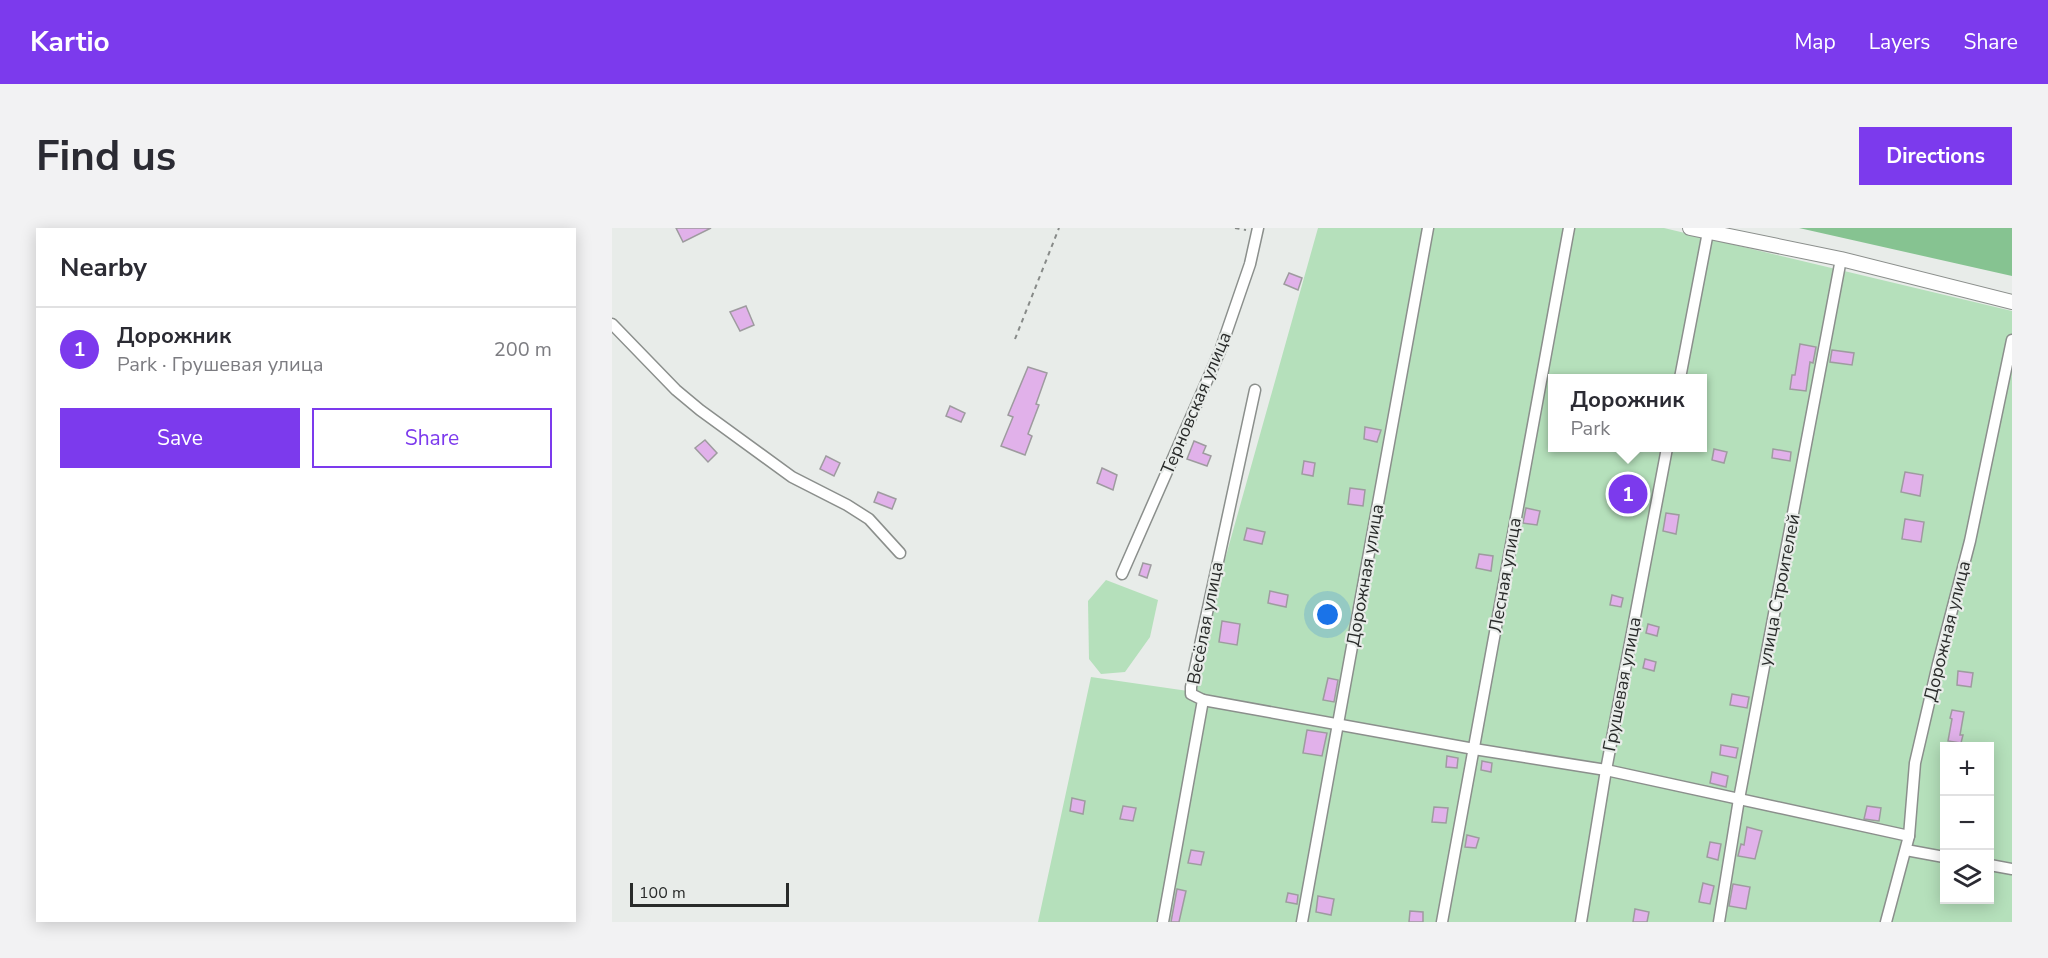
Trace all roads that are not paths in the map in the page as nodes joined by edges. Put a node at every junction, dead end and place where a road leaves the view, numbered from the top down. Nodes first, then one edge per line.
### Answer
1 (1258, 228) edge
2 (1428, 228) edge
3 (1569, 228) edge
4 (1690, 228) edge
5 (1708, 232) junction
6 (1841, 259) junction
7 (2012, 302) edge
8 (612, 324) edge
9 (2012, 340) edge
10 (1681, 374) edge
11 (1255, 390) dead end
12 (1666, 452) edge
13 (900, 553) dead end
14 (1122, 574) dead end
15 (1203, 700) junction
16 (1338, 723) junction
17 (1474, 748) junction
18 (1606, 770) junction
19 (1739, 799) junction
20 (1909, 836) junction
21 (1906, 850) junction
22 (1940, 856) edge
23 (1994, 866) edge
24 (2012, 869) edge
25 (1163, 922) edge
26 (1302, 922) edge
27 (1442, 922) edge
28 (1581, 922) edge
29 (1719, 922) edge
30 (1886, 922) edge

1 - 14 street, Терновская улица
2 - 16 street, Дорожная улица
3 - 17 street, Лесная улица
4 - 5 street
5 - 6 street
5 - 10 street
6 - 7 street
6 - 19 street, улица Строителей
8 - 13 street
9 - 20 street, Дорожная улица
11 - 15 street, Весёлая улица
12 - 18 street, Грушевая улица
15 - 16 street
15 - 25 street, Весёлая улица
16 - 17 street
16 - 26 street, Дорожная улица
17 - 18 street
17 - 27 street, Лесная улица
18 - 19 street
18 - 28 street, Грушевая улица
19 - 20 street
19 - 29 street, улица Строителей
20 - 21 street, Дорожная улица
21 - 22 street
21 - 30 street, Дорожная улица
23 - 24 street

